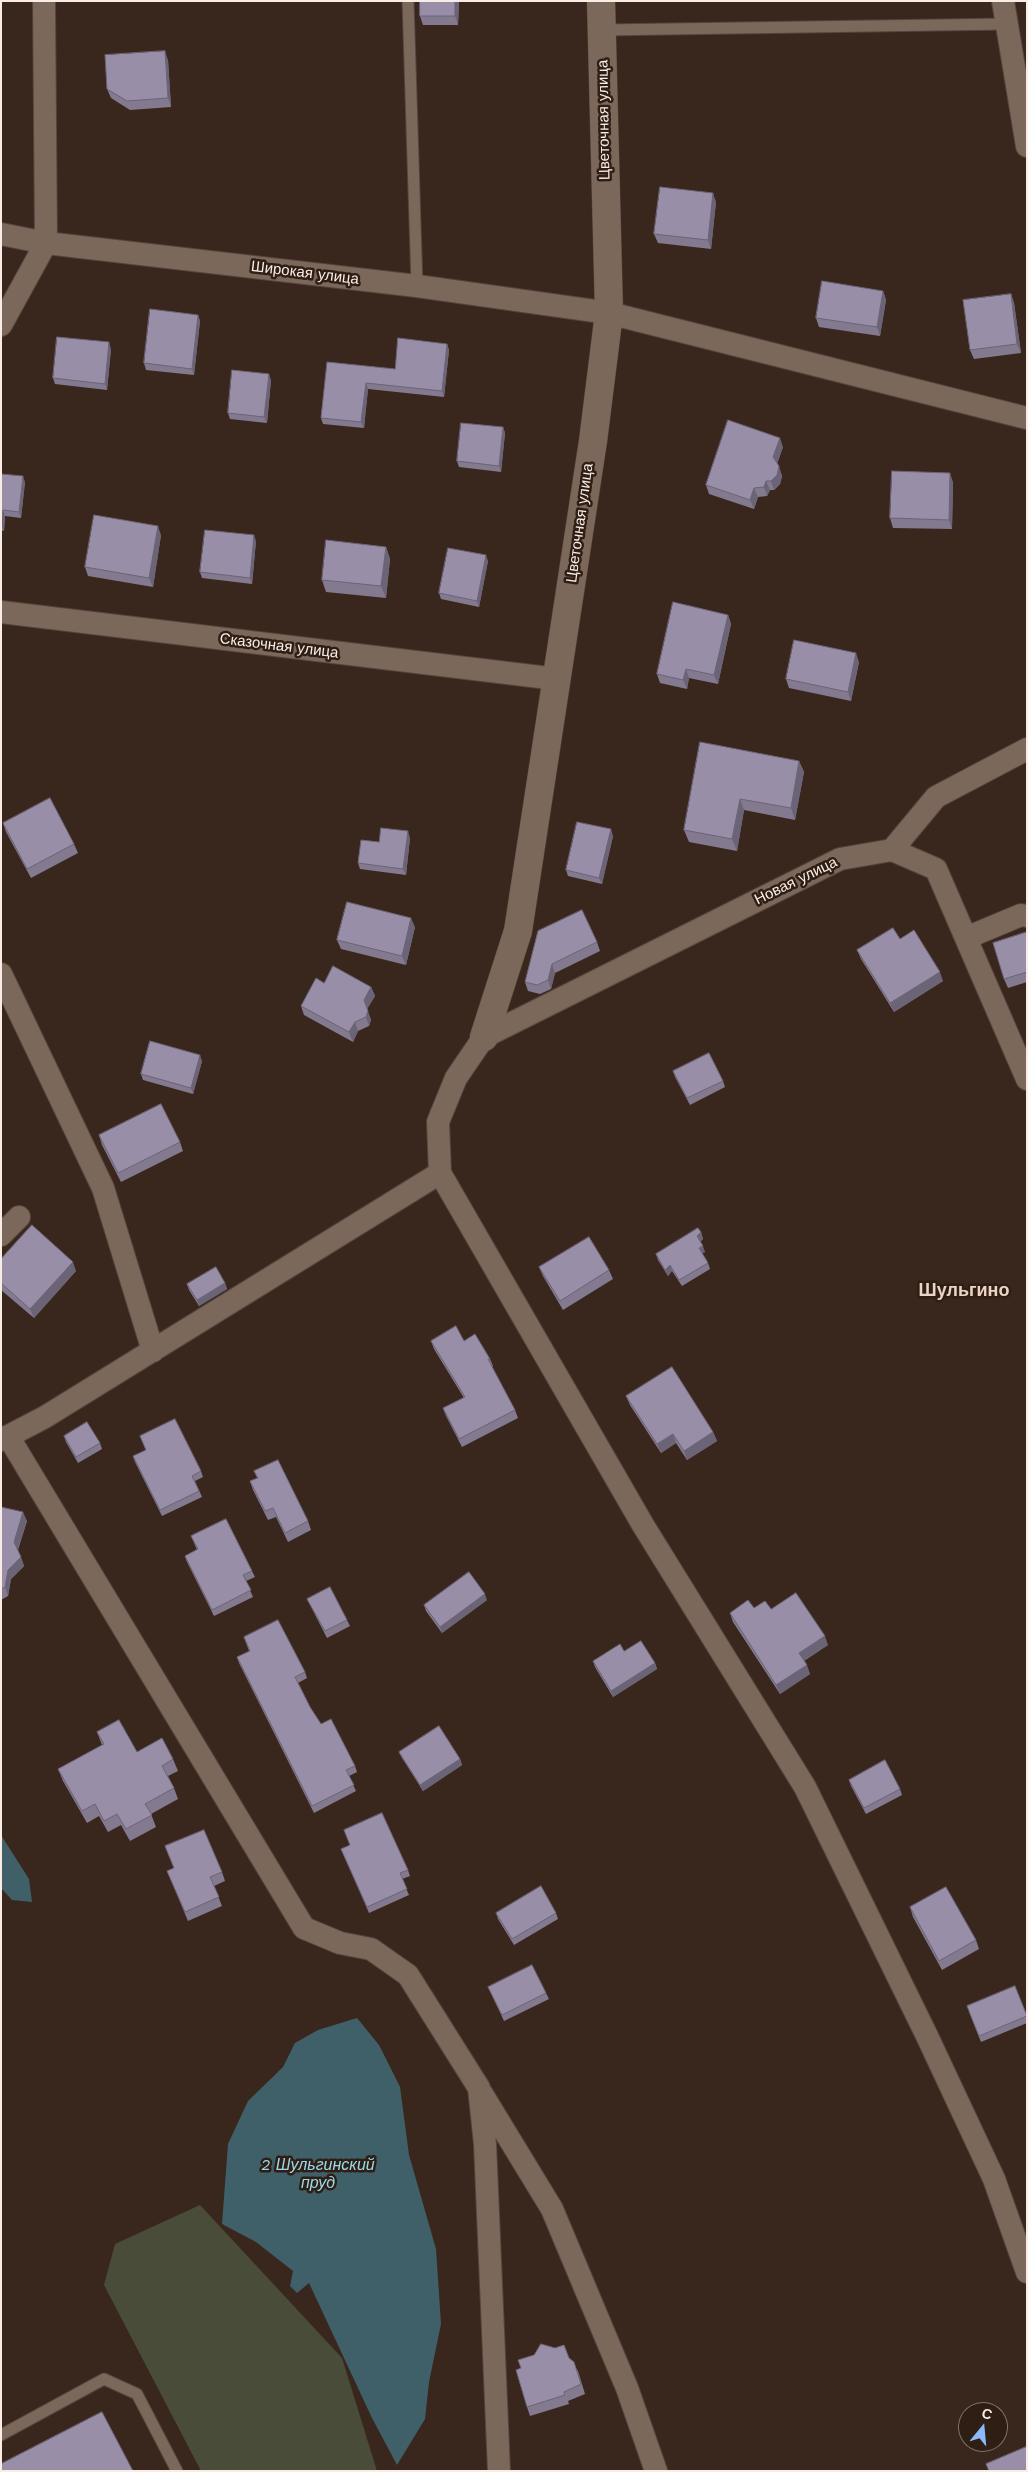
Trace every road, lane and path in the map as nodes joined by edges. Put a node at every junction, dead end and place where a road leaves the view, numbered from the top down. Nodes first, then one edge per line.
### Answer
1 (44, 1) edge
2 (408, 1) edge
3 (601, 1) edge
4 (1003, 1) edge
5 (1007, 24) junction
6 (602, 30) junction
7 (1027, 146) edge
8 (1, 234) edge
9 (46, 243) junction
10 (417, 286) junction
11 (609, 313) junction
12 (1, 325) edge
13 (1027, 418) edge
14 (1, 612) edge
15 (557, 679) junction
16 (1027, 749) edge
17 (892, 850) junction
18 (1027, 916) edge
19 (966, 938) junction
20 (1, 974) edge
21 (484, 1037) junction
22 (1027, 1079) edge
23 (440, 1173) junction
24 (19, 1217) dead end
25 (1, 1235) edge
26 (152, 1351) junction
27 (5, 1438) edge
28 (479, 2088) junction
29 (1027, 2272) edge
30 (1, 2435) edge
31 (177, 2471) edge
32 (499, 2471) edge
33 (656, 2471) edge

1 - 9 street
2 - 10 lane
3 - 6 street, Цветочная улица
4 - 5 street
5 - 6 lane
5 - 7 street
6 - 11 street, Цветочная улица
8 - 9 street, Широкая улица
9 - 10 street, Широкая улица
9 - 12 street
10 - 11 street, Широкая улица
11 - 13 street, Широкая улица
11 - 15 street, Цветочная улица
14 - 15 street, Сказочная улица
15 - 21 street, Цветочная улица
16 - 17 street
17 - 19 street
17 - 21 street, Новая улица
18 - 19 street
19 - 22 street
20 - 26 street
21 - 23 street
23 - 26 street
23 - 29 street
24 - 25 street
26 - 27 street
27 - 28 street
28 - 32 street
28 - 33 street
30 - 31 lane

